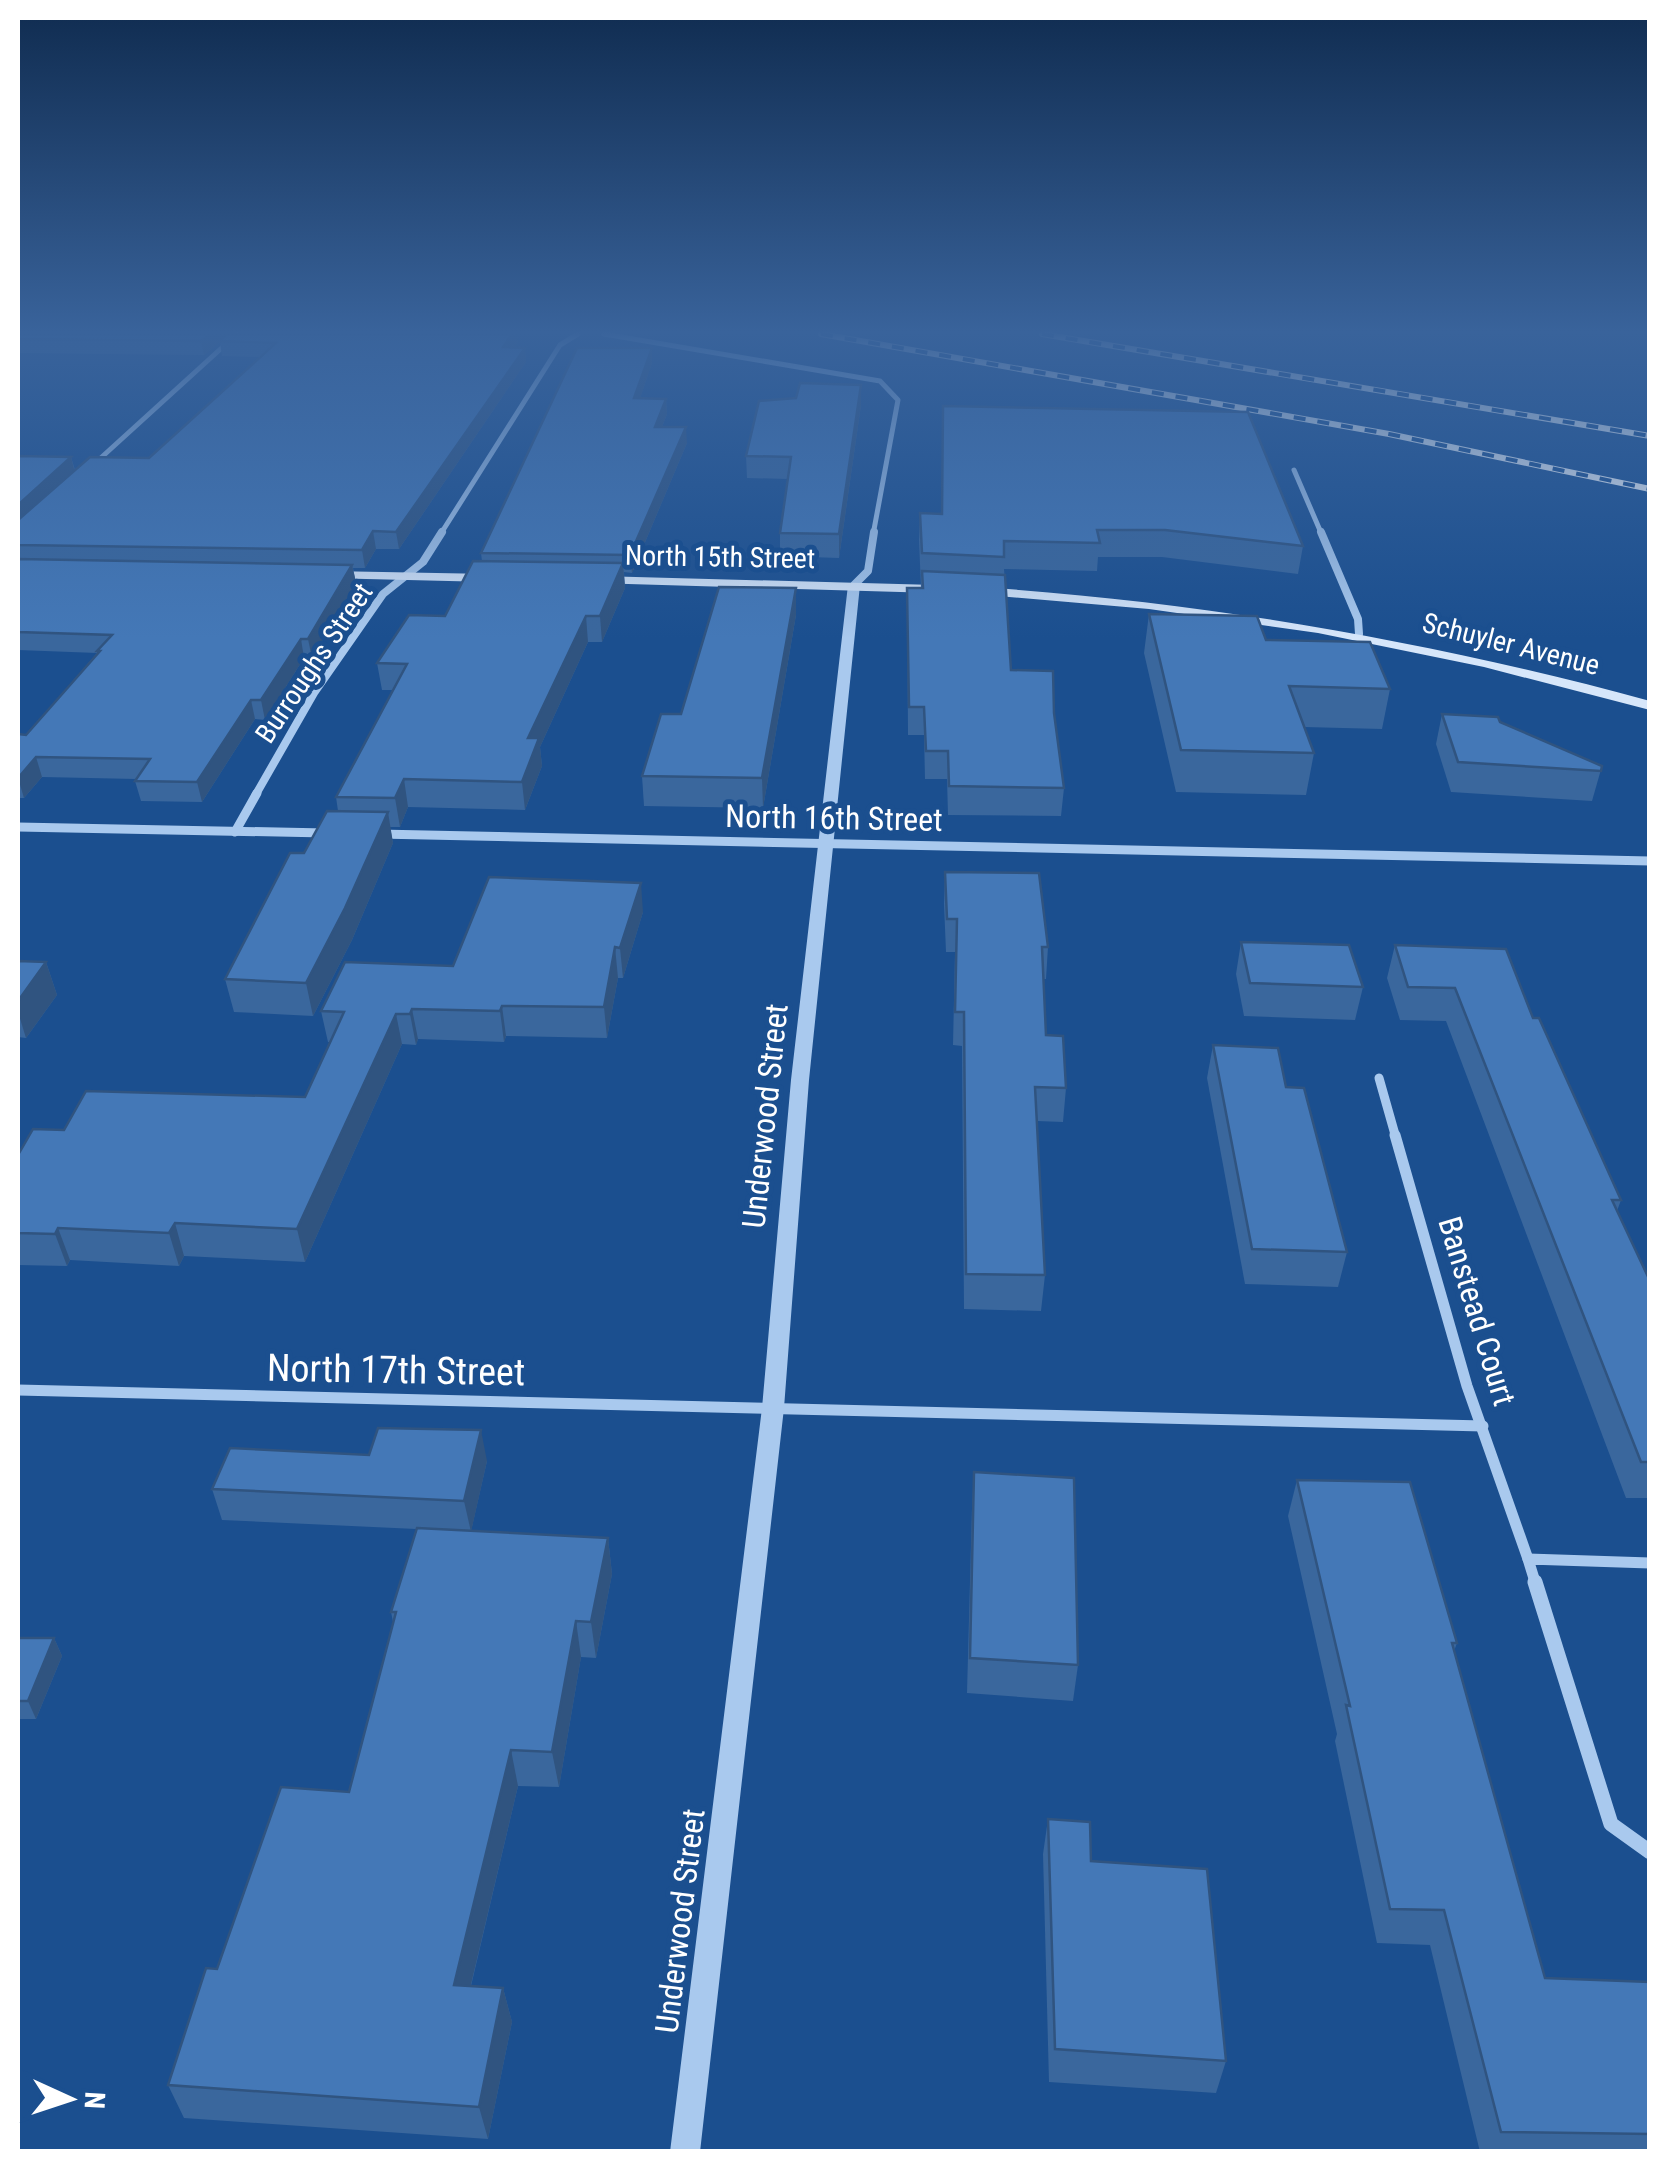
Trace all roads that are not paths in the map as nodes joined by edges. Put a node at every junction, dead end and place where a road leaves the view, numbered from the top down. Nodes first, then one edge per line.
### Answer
1 (126, 435) edge
2 (503, 435) edge
3 (890, 435) edge
4 (91, 467) edge
5 (1294, 470) dead end
6 (310, 575) edge
7 (408, 577) junction
8 (504, 579) edge
9 (582, 580) edge
10 (854, 585) junction
11 (952, 590) edge
12 (972, 591) edge
13 (1359, 634) junction
14 (1650, 706) edge
15 (18, 827) edge
16 (234, 832) junction
17 (333, 834) edge
18 (372, 834) edge
19 (826, 843) junction
20 (1650, 861) edge
21 (1379, 1078) dead end
22 (18, 1390) edge
23 (773, 1408) junction
24 (1482, 1426) junction
25 (1528, 1559) junction
26 (1650, 1563) edge
27 (1650, 1852) edge
28 (685, 2152) edge

1 - 4 street
2 - 7 street, Burroughs Street
3 - 10 street, Underwood Street
5 - 13 street
6 - 7 main road
7 - 8 main road
7 - 16 street, Burroughs Street
9 - 10 main road, North 15th Street
10 - 11 main road, North 15th Street
10 - 19 street, Underwood Street
12 - 13 main road
13 - 14 main road, Schuyler Avenue
15 - 16 street
16 - 17 street
18 - 19 street, North 16th Street
19 - 20 street, North 16th Street
19 - 23 street, Underwood Street
21 - 24 street, Banstead Court
22 - 23 street, North 17th Street
23 - 24 street, North 17th Street
23 - 28 street, Underwood Street
24 - 25 street, Banstead Court
25 - 26 street
25 - 27 street, Banstead Court

